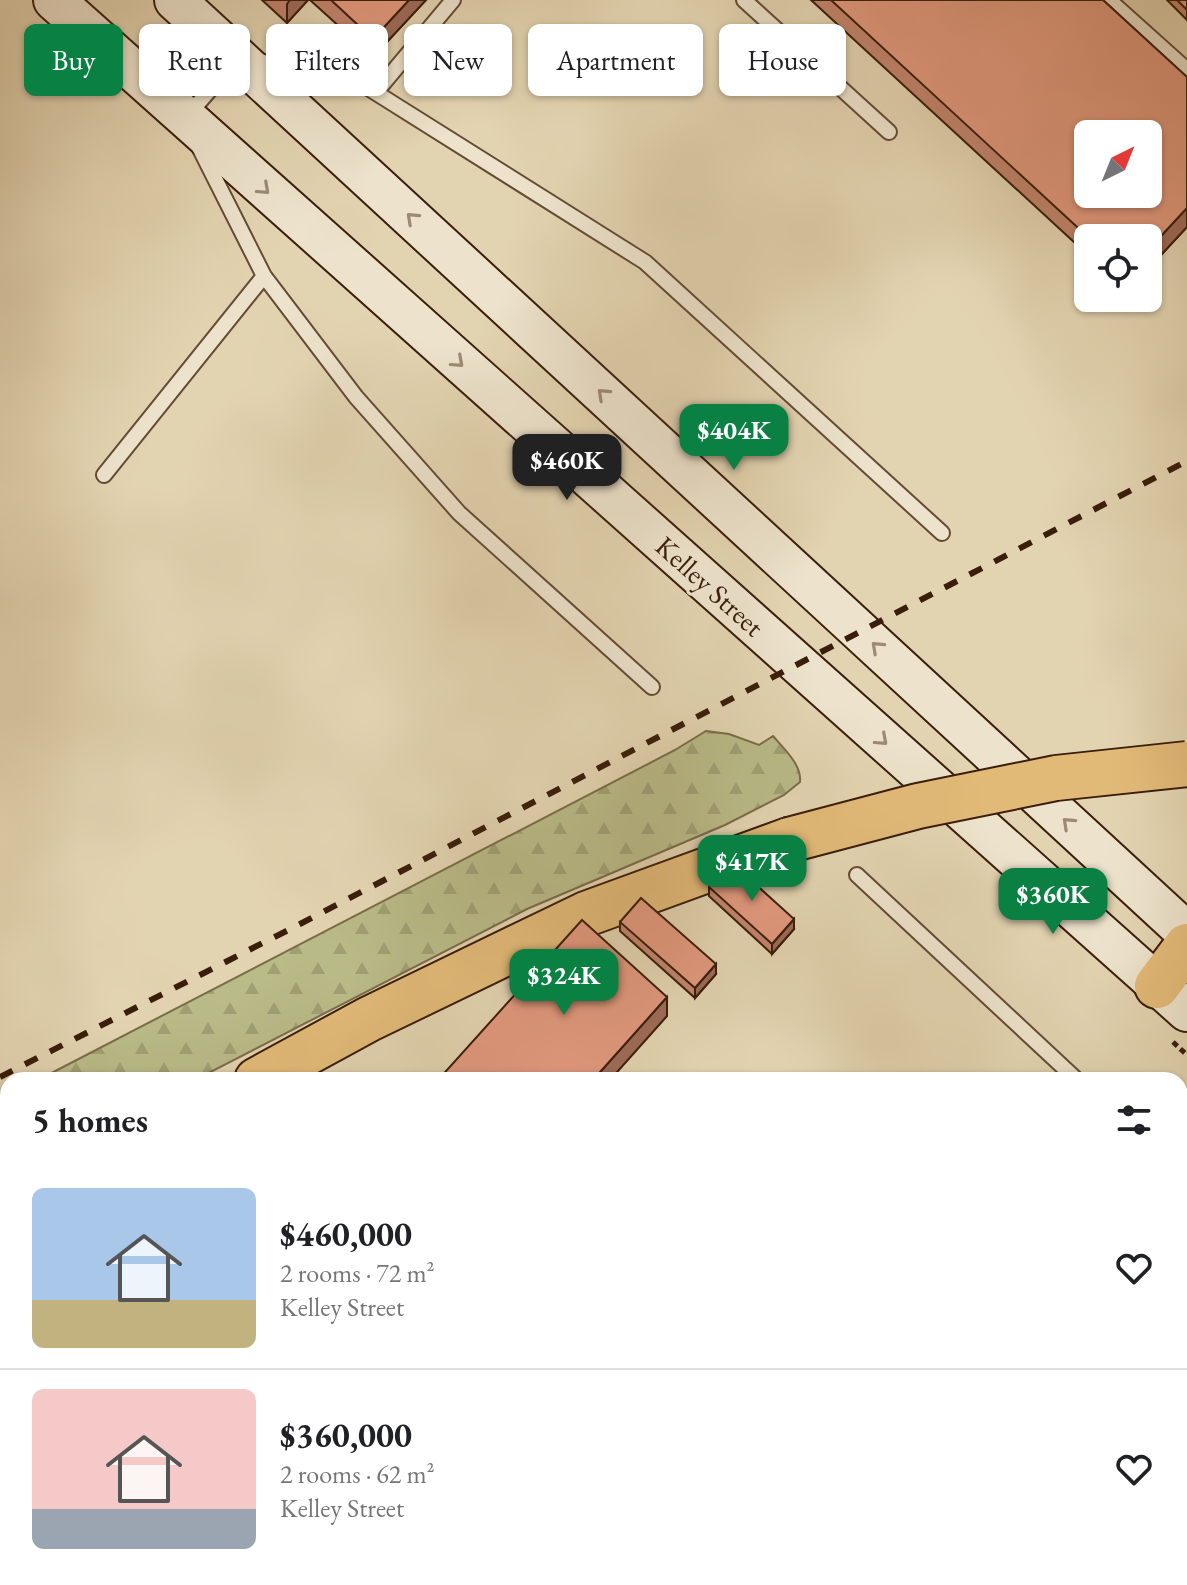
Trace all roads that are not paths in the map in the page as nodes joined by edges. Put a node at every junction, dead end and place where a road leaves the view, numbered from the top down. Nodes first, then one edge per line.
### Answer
1 (54, 0) edge
2 (175, 0) edge
3 (453, 0) edge
4 (744, 0) edge
5 (1109, 0) edge
6 (201, 24) edge
7 (250, 69) edge
8 (1187, 70) edge
9 (388, 78) edge
10 (204, 96) edge
11 (382, 96) edge
12 (185, 118) junction
13 (889, 132) dead end
14 (264, 276) junction
15 (104, 475) dead end
16 (942, 533) dead end
17 (652, 687) dead end
18 (1187, 764) edge
19 (857, 875) dead end
20 (1187, 933) edge
21 (1187, 946) edge
22 (1172, 998) edge
23 (272, 1072) edge
24 (1068, 1072) edge

1 - 12 main road, Kelley Street
2 - 6 main road
3 - 9 lane
4 - 13 lane
5 - 8 lane
20 -> 7 main road
10 - 12 lane
11 - 16 lane
12 - 14 lane
12 -> 22 main road, Kelley Street
14 - 15 lane
14 - 17 lane
18 - 23 highway, bridge
19 - 24 lane
21 - 22 highway

